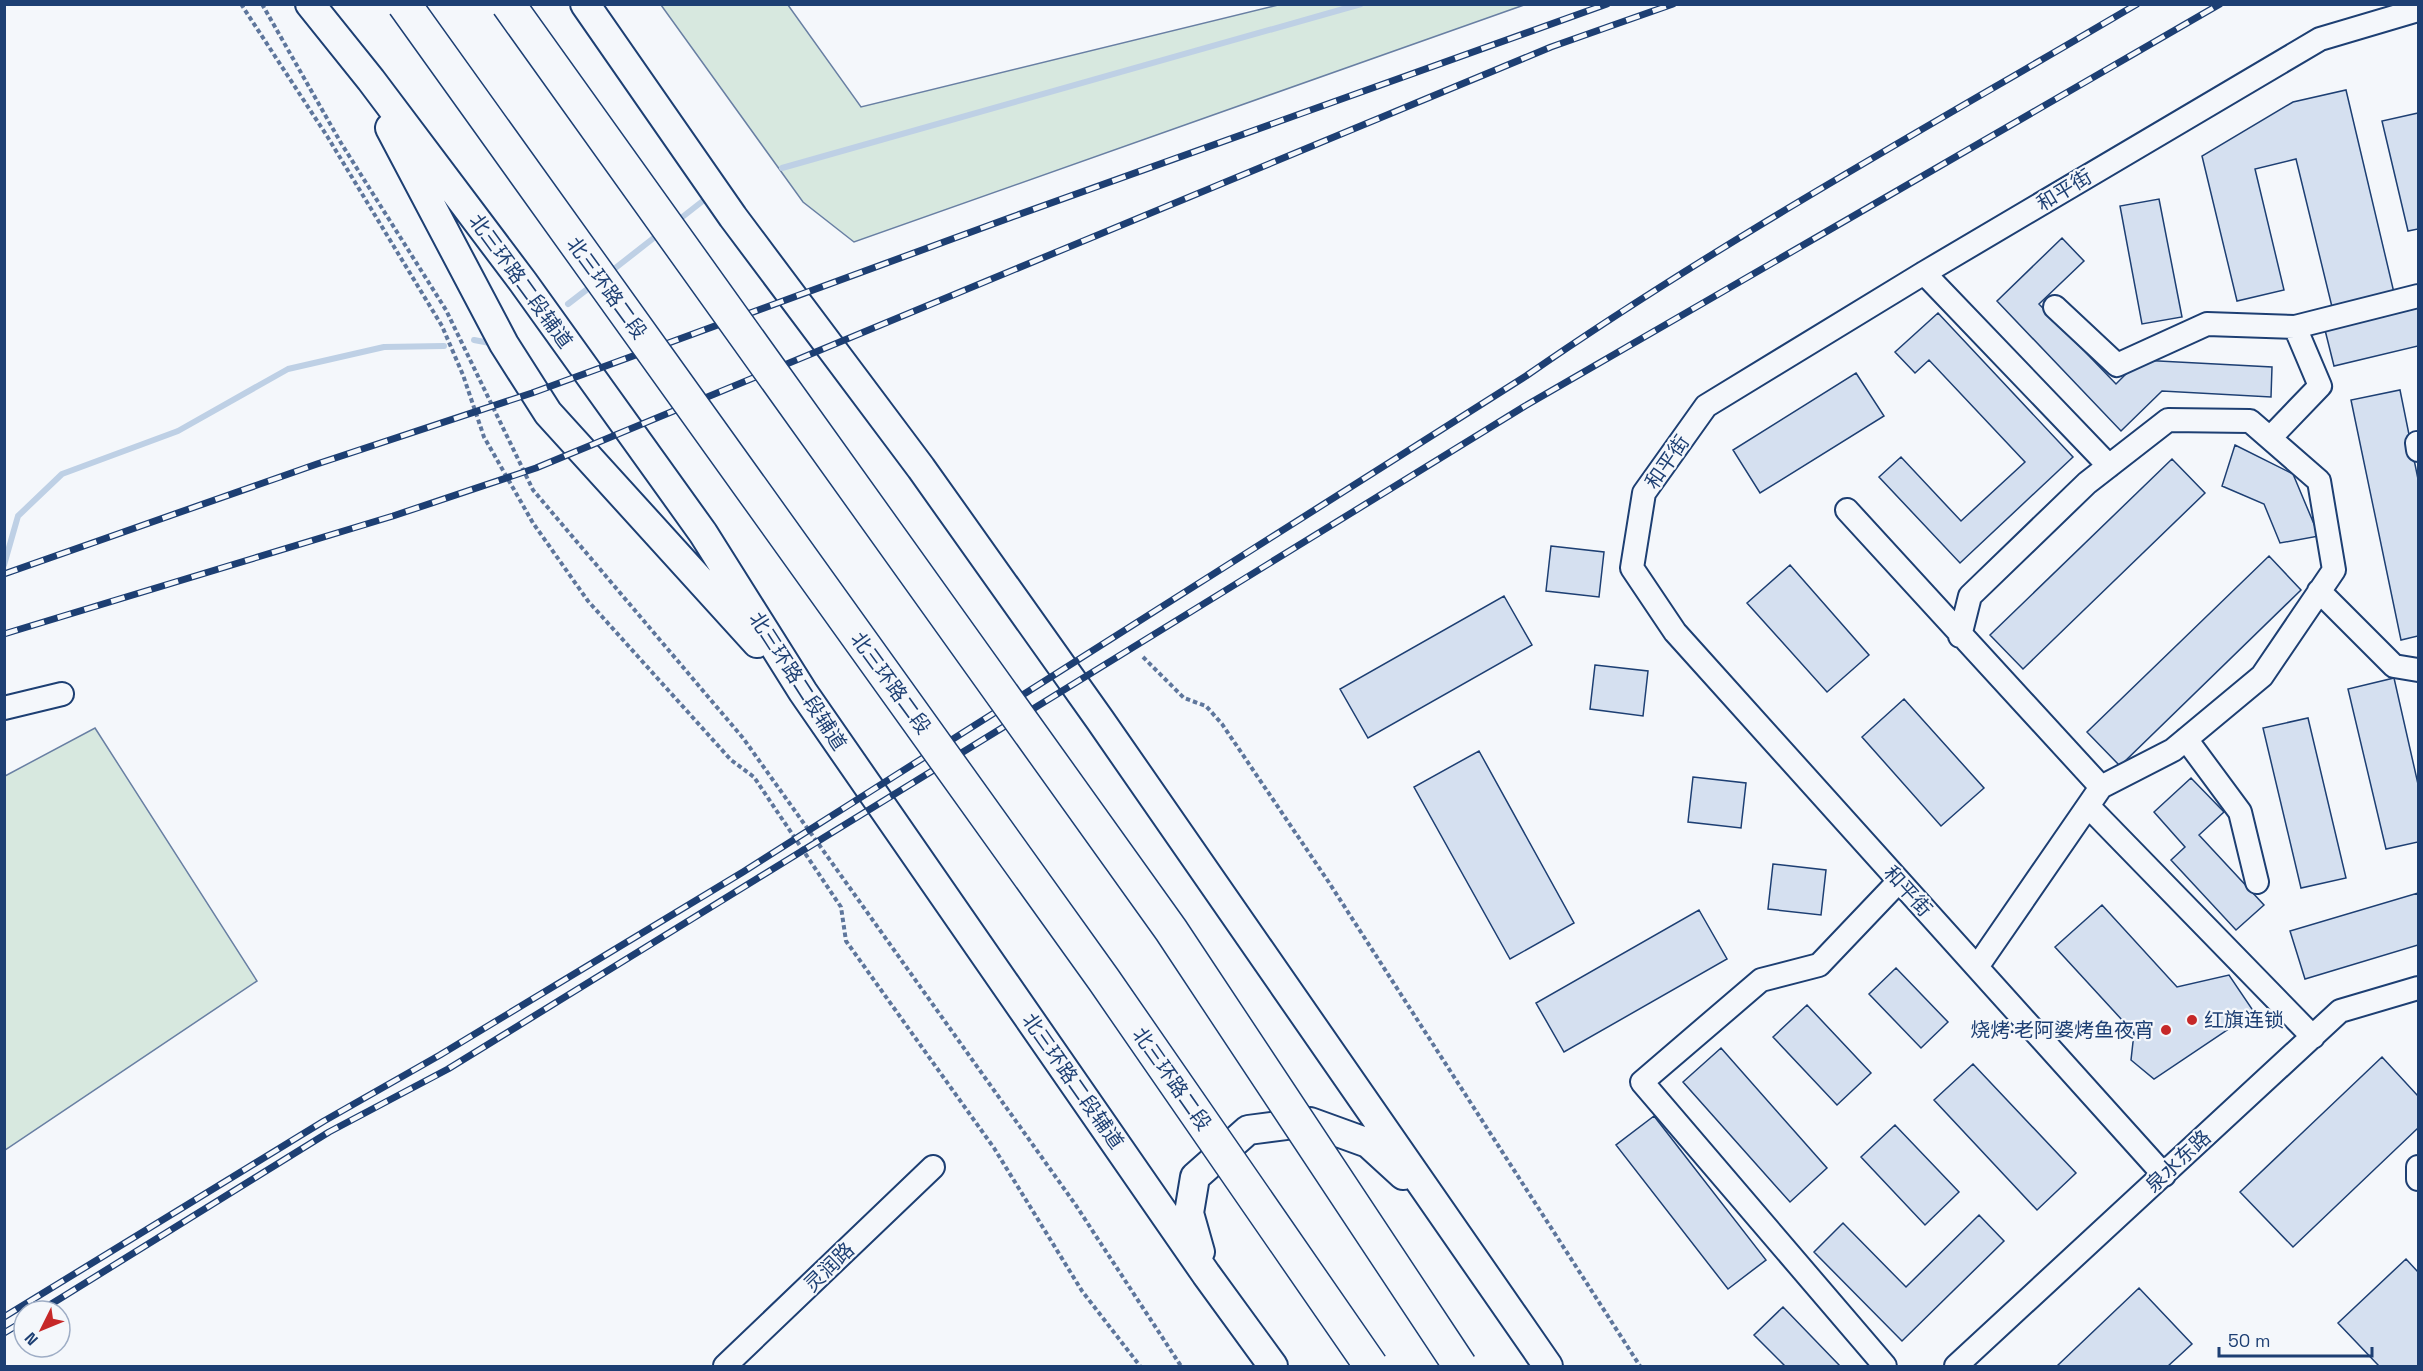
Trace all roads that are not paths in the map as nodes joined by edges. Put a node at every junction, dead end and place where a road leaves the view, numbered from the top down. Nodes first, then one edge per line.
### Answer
1 (310, 4) edge
2 (404, 4) edge
3 (508, 4) edge
4 (585, 4) edge
5 (2418, 10) edge
6 (352, 57) junction
7 (1924, 273) junction
8 (2418, 296) edge
9 (2055, 307) dead end
10 (2295, 327) junction
11 (2270, 438) junction
12 (2109, 466) junction
13 (1847, 510) dead end
14 (2319, 591) junction
15 (1960, 636) junction
16 (2418, 670) edge
17 (803, 692) junction
18 (62, 694) dead end
19 (4, 708) edge
20 (2186, 740) junction
21 (2101, 787) junction
22 (2088, 806) junction
23 (1899, 881) junction
24 (2257, 882) dead end
25 (1977, 967) junction
26 (2418, 988) edge
27 (2313, 1037) junction
28 (933, 1167) dead end
29 (2418, 1167) edge
30 (2164, 1174) junction
31 (2418, 1179) edge
32 (1438, 1206) junction
33 (1206, 1274) junction
34 (725, 1366) edge
35 (1273, 1366) edge
36 (1371, 1366) edge
37 (1460, 1366) edge
38 (1548, 1366) edge
39 (1885, 1366) edge
40 (1956, 1366) edge

1 - 6 main road, 北三环路二段辅道
2 - 36 highway, 北三环路二段, bridge
3 - 37 highway, bridge
4 - 32 main road
5 - 7 street, 和平街
6 - 17 main road, 北三环路二段辅道
6 - 17 main road
7 - 12 street
7 - 23 street, 和平街
8 - 10 street
9 - 10 street
10 - 11 street
11 - 12 street
11 - 14 street
12 - 15 street
13 - 15 street
14 - 16 street
14 - 20 street
15 - 21 street
17 - 33 main road, 北三环路二段辅道
18 - 19 street
20 - 21 street
20 - 24 street
21 - 22 street
22 - 25 street
22 - 27 street
23 - 25 street, 和平街
23 - 39 street
25 - 30 street, 和平街
26 - 27 street, 泉水东路
27 - 30 street, 泉水东路
28 - 34 street, 灵润路
29 - 31 street
30 - 40 street, 泉水东路
32 - 33 main road
32 - 38 main road
33 - 35 main road, 北三环路二段辅道

